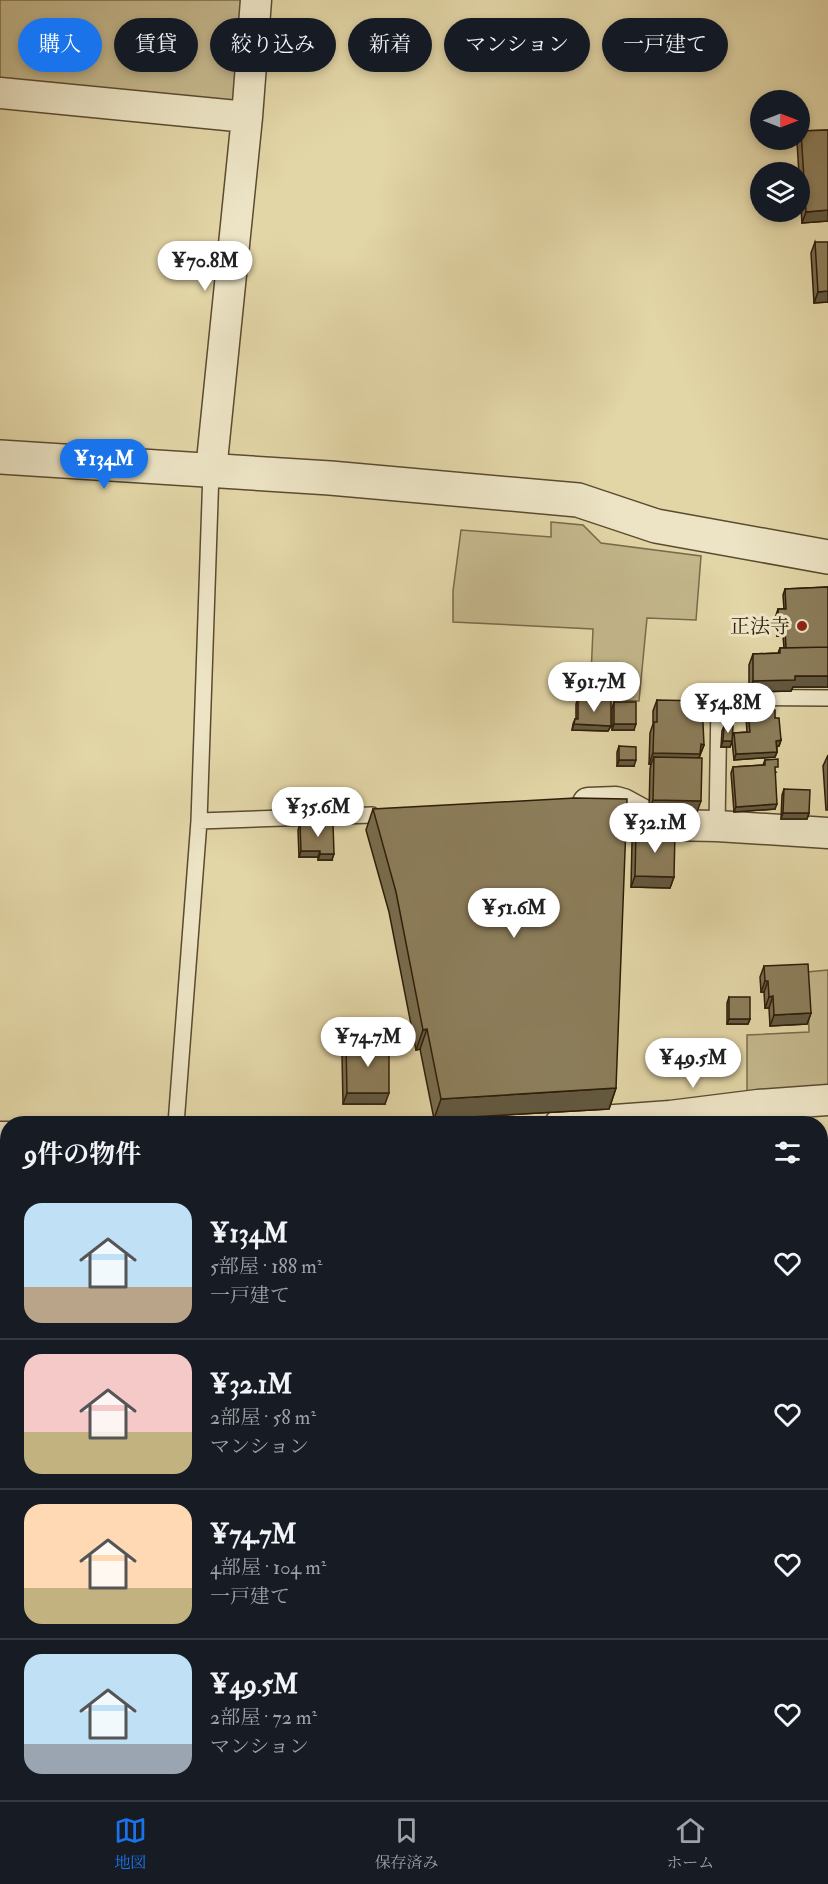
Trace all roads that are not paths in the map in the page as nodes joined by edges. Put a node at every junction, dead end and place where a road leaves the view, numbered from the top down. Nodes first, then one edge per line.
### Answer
1 (256, 0) edge
2 (0, 93) edge
3 (247, 117) junction
4 (0, 457) edge
5 (211, 471) junction
6 (828, 556) edge
7 (828, 698) edge
8 (561, 804) edge
9 (383, 814) edge
10 (200, 820) junction
11 (717, 826) junction
12 (828, 833) edge
13 (828, 1100) edge
14 (177, 1116) edge
15 (670, 1116) edge

1 - 3 street
2 - 3 street
3 - 5 street
4 - 5 street
5 - 6 street
5 - 10 lane
7 - 11 lane
8 - 11 street
9 - 10 lane
10 - 14 lane
11 - 12 street
13 - 15 street

